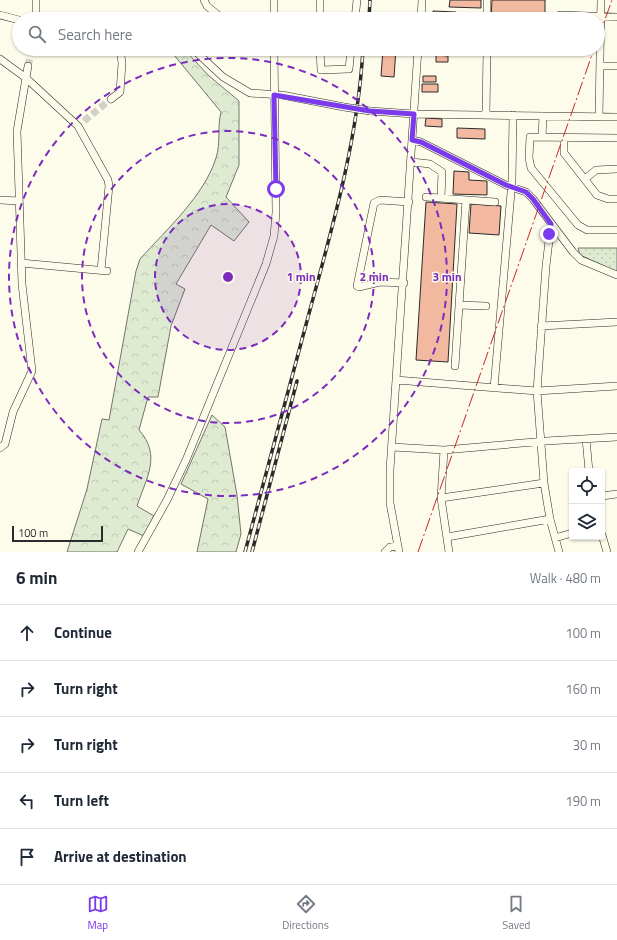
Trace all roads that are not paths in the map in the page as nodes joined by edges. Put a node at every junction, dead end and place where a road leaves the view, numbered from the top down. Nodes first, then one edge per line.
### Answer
1 (36, 0) edge
2 (204, 0) edge
3 (274, 0) edge
4 (320, 0) edge
5 (357, 0) edge
6 (422, 0) edge
7 (487, 0) edge
8 (601, 0) edge
9 (36, 12) edge
10 (214, 12) edge
11 (274, 12) edge
12 (320, 12) edge
13 (356, 12) edge
14 (421, 12) edge
15 (487, 12) edge
16 (601, 12) edge
17 (0, 15) edge
18 (605, 17) edge
19 (617, 17) edge
20 (12, 18) edge
21 (121, 56) edge
22 (201, 56) edge
23 (274, 56) edge
24 (320, 56) edge
25 (350, 56) edge
26 (418, 56) edge
27 (487, 56) edge
28 (600, 56) edge
29 (0, 59) edge
30 (28, 66) tunnel mouth
31 (600, 66) junction
32 (617, 66) edge
33 (26, 78) junction
34 (274, 95) junction
35 (111, 100) tunnel mouth
36 (414, 114) junction
37 (486, 115) junction
38 (513, 115) junction
39 (543, 116) junction
40 (599, 117) junction
41 (617, 117) edge
42 (84, 121) tunnel mouth
43 (78, 126) junction
44 (542, 137) junction
45 (564, 137) junction
46 (617, 138) edge
47 (412, 140) junction
48 (412, 162) junction
49 (617, 169) edge
50 (585, 179) junction
51 (511, 187) junction
52 (426, 197) dead end
53 (441, 198) junction
54 (617, 199) edge
55 (0, 200) edge
56 (466, 200) junction
57 (19, 201) junction
58 (409, 202) junction
59 (495, 202) dead end
60 (551, 224) junction
61 (617, 230) edge
62 (21, 263) junction
63 (617, 275) edge
64 (404, 283) junction
65 (459, 305) junction
66 (486, 306) dead end
67 (617, 322) edge
68 (541, 326) junction
69 (455, 366) dead end
70 (396, 380) junction
71 (617, 386) edge
72 (494, 388) junction
73 (537, 391) junction
74 (617, 437) edge
75 (586, 439) junction
76 (540, 442) junction
77 (392, 447) junction
78 (0, 448) edge
79 (444, 450) junction
80 (590, 468) edge
81 (544, 483) junction
82 (617, 494) edge
83 (605, 496) edge
84 (441, 498) junction
85 (550, 519) junction
86 (569, 534) edge
87 (446, 537) junction
88 (555, 538) junction
89 (603, 540) edge
90 (398, 549) edge
91 (138, 552) edge
92 (385, 552) edge
93 (449, 552) edge
94 (559, 552) edge
95 (607, 552) edge

1 - 9 street
2 - 10 street
3 - 11 street
4 - 12 street
5 - 13 street
6 - 14 street
7 - 15 street
8 - 16 street
17 - 20 street
18 - 19 street
21 - 35 street
22 - 34 street
23 - 34 street
24 - 25 street
26 - 36 street
27 - 37 street
28 - 31 street
29 - 33 street
30 - 33 street
31 - 32 street
31 - 40 street
33 - 43 street
33 - 57 street
34 - 36 street, bridge
34 - 91 street
36 - 37 street
36 - 47 street
37 - 38 street
38 - 39 street
38 - 51 street
39 - 40 street
39 - 44 street
40 - 41 street
42 - 43 street
43 - 62 street
44 - 45 street
44 - 61 street
45 - 46 street
45 - 50 street
47 - 48 street
47 - 51 street
48 - 53 street
48 - 58 street
49 - 50 street
50 - 54 street
51 - 60 street
51 - 72 street
52 - 53 street
53 - 56 street
55 - 57 street
56 - 59 street
56 - 65 street
57 - 62 street
58 - 64 street
58 - 64 street
60 - 63 street
60 - 68 street
62 - 78 street
64 - 70 street
65 - 66 street
65 - 69 street
67 - 68 street
68 - 73 street
70 - 72 street
70 - 77 street
71 - 73 street
72 - 73 street
73 - 76 street
74 - 75 street
75 - 76 street
75 - 80 street
76 - 79 street
76 - 81 street
77 - 79 street
77 - 90 street
79 - 84 street
81 - 84 street
81 - 85 street
82 - 83 street
84 - 87 street
85 - 87 street
85 - 88 street
86 - 88 street
87 - 93 street
88 - 94 street
89 - 95 street
90 - 92 street

